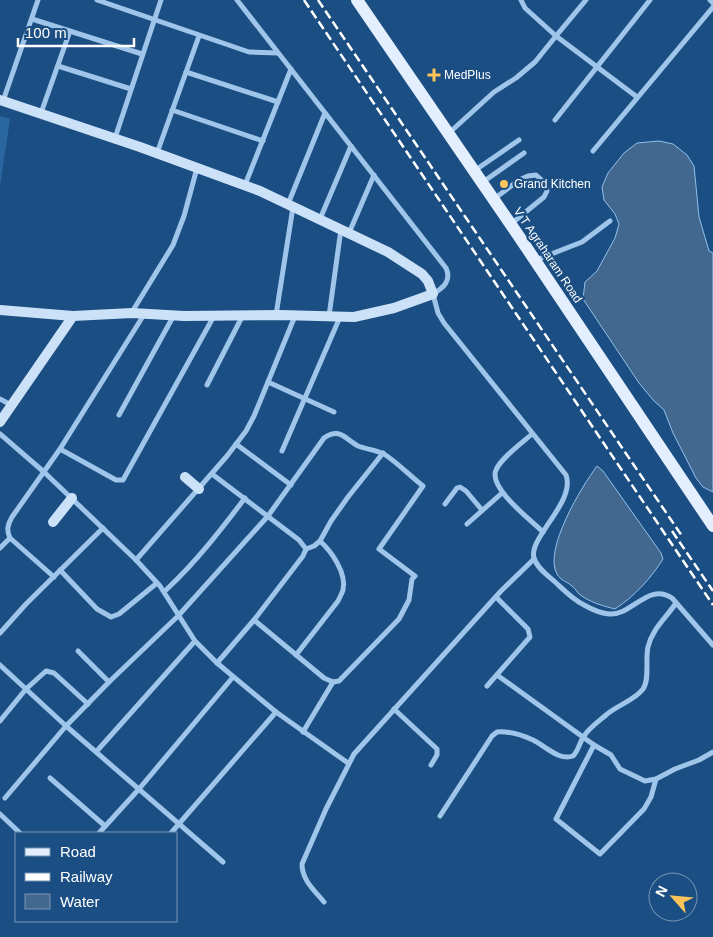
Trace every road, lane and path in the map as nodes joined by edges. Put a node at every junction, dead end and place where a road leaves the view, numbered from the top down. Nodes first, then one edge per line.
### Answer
1 (38, 0) edge
2 (97, 0) edge
3 (161, 0) edge
4 (237, 0) edge
5 (357, 0) edge
6 (521, 0) edge
7 (586, 0) edge
8 (650, 0) edge
9 (710, 0) edge
10 (114, 3) edge
11 (713, 3) edge
12 (713, 7) edge
13 (32, 19) junction
14 (154, 20) junction
15 (70, 31) junction
16 (199, 36) junction
17 (556, 36) junction
18 (278, 53) junction
19 (142, 54) junction
20 (58, 66) junction
21 (596, 66) junction
22 (291, 69) junction
23 (186, 72) junction
24 (131, 89) junction
25 (637, 97) junction
26 (1, 101) edge
27 (278, 102) junction
28 (172, 110) junction
29 (325, 113) junction
30 (40, 114) junction
31 (555, 120) dead end
32 (448, 133) junction
33 (115, 139) junction
34 (519, 140) dead end
35 (263, 141) junction
36 (351, 146) junction
37 (593, 151) dead end
38 (157, 153) junction
39 (524, 154) dead end
40 (197, 168) junction
41 (474, 171) junction
42 (374, 175) junction
43 (482, 182) junction
44 (245, 185) junction
45 (494, 200) junction
46 (290, 205) junction
47 (320, 219) junction
48 (610, 221) dead end
49 (511, 224) junction
50 (345, 231) junction
51 (535, 260) junction
52 (433, 294) junction
53 (2, 313) edge
54 (132, 313) junction
55 (145, 314) junction
56 (174, 315) junction
57 (276, 315) junction
58 (73, 316) junction
59 (214, 316) junction
60 (243, 316) junction
61 (295, 316) junction
62 (329, 317) junction
63 (340, 317) junction
64 (268, 382) junction
65 (208, 385) dead end
66 (0, 399) edge
67 (305, 399) junction
68 (11, 405) junction
69 (334, 412) dead end
70 (119, 415) dead end
71 (0, 422) edge
72 (0, 434) edge
73 (532, 434) junction
74 (236, 444) junction
75 (60, 449) junction
76 (282, 451) dead end
77 (382, 453) junction
78 (44, 472) junction
79 (212, 474) junction
80 (185, 477) dead end
81 (290, 485) junction
82 (199, 489) junction
83 (502, 492) junction
84 (72, 498) junction
85 (244, 498) junction
86 (446, 504) dead end
87 (482, 510) junction
88 (268, 516) junction
89 (53, 522) dead end
90 (467, 524) dead end
91 (713, 526) edge
92 (103, 528) junction
93 (543, 532) junction
94 (10, 538) junction
95 (320, 541) junction
96 (0, 548) edge
97 (306, 549) junction
98 (136, 560) junction
99 (534, 560) junction
100 (60, 570) junction
101 (54, 577) junction
102 (157, 582) junction
103 (166, 590) dead end
104 (496, 597) junction
105 (676, 603) junction
106 (178, 616) junction
107 (254, 620) junction
108 (0, 633) edge
109 (195, 640) junction
110 (713, 644) edge
111 (78, 651) dead end
112 (296, 654) junction
113 (217, 663) junction
114 (0, 664) edge
115 (497, 675) junction
116 (233, 677) junction
117 (109, 682) junction
118 (333, 682) junction
119 (487, 686) dead end
120 (26, 690) junction
121 (88, 704) junction
122 (394, 709) junction
123 (276, 712) junction
124 (0, 721) edge
125 (66, 726) junction
126 (303, 732) junction
127 (583, 737) junction
128 (594, 745) junction
129 (96, 752) junction
130 (713, 752) edge
131 (348, 764) junction
132 (431, 765) dead end
133 (50, 778) dead end
134 (656, 779) junction
135 (139, 789) junction
136 (5, 798) dead end
137 (0, 814) edge
138 (440, 816) dead end
139 (179, 824) junction
140 (106, 826) junction
141 (19, 832) edge
142 (100, 832) edge
143 (171, 832) edge
144 (223, 862) dead end
145 (324, 902) dead end

1 - 13 street
2 - 10 street
3 - 14 street
4 - 18 street
5 - 32 main road, V T Agraharam Road
6 - 17 street
7 - 17 street
8 - 21 street
9 - 11 street
10 - 14 street
12 - 25 street
13 - 15 street
13 - 26 street
14 - 16 street
14 - 19 street
15 - 19 street
15 - 20 street
16 - 18 street
16 - 23 street
17 - 21 street
17 - 32 street
18 - 22 street
19 - 24 street
20 - 24 street
20 - 30 street
21 - 25 street
21 - 31 street
22 - 27 street
22 - 29 street
23 - 27 street
23 - 28 street
24 - 33 street
25 - 37 street
26 - 30 street
27 - 35 street
28 - 35 street
28 - 38 street
29 - 36 street
29 - 46 street
30 - 33 street
32 - 41 main road, V T Agraharam Road
33 - 38 street
34 - 41 street
35 - 44 street
36 - 42 street
36 - 47 street
38 - 40 street
39 - 43 street
40 - 44 street
40 - 54 street
41 - 43 main road, V T Agraharam Road
42 - 50 street
42 - 52 street
43 - 45 main road, V T Agraharam Road
44 - 46 street
45 - 49 main road, V T Agraharam Road
45 - 49 street
46 - 47 street
46 - 57 street
47 - 50 street
48 - 51 street
49 - 51 main road, V T Agraharam Road
50 - 52 street
50 - 62 street
51 - 91 main road, V T Agraharam Road
52 - 63 street
52 - 73 street
53 - 58 street
54 - 55 street
54 - 58 street
55 - 56 street
55 - 75 street
56 - 59 street
56 - 70 street
57 - 60 street
57 - 61 street
58 - 68 street
59 - 60 street
59 - 75 street
60 - 65 street
61 - 62 street
61 - 64 street
62 - 63 street
63 - 67 street
64 - 67 street
64 - 74 street
66 - 68 street
67 - 69 street
67 - 76 street
68 - 71 street
72 - 78 street
73 - 83 street
73 - 93 street
74 - 79 street
74 - 81 street
75 - 78 street
77 - 81 street
77 - 95 street
77 - 118 street
78 - 84 street
78 - 94 street
79 - 82 street
79 - 85 street
80 - 82 street
81 - 88 street
82 - 98 street
83 - 87 street
83 - 93 street
84 - 89 street
84 - 92 street
85 - 88 street
85 - 103 street
86 - 87 street
87 - 90 street
88 - 97 street
88 - 106 street
92 - 98 street
92 - 100 street
93 - 99 street
94 - 96 street
94 - 101 street
95 - 97 street
95 - 112 street
97 - 107 street
98 - 102 street
99 - 104 street
99 - 105 street
100 - 101 street
100 - 102 street
101 - 108 street
102 - 106 street
104 - 115 street
104 - 122 street
105 - 110 street
105 - 127 street
106 - 109 street
106 - 117 street
107 - 112 street
107 - 113 street
109 - 113 street
109 - 129 street
111 - 117 street
112 - 118 street
113 - 116 street
114 - 120 street
115 - 119 street
115 - 127 street
116 - 123 street
116 - 135 street
117 - 121 street
118 - 126 street
120 - 121 street
120 - 124 street
120 - 125 street
121 - 125 street
122 - 131 street
122 - 132 street
123 - 126 street
123 - 139 street
125 - 129 street
125 - 136 street
126 - 131 street
127 - 128 street
127 - 138 street
128 - 134 street
128 - 134 street
129 - 135 street
130 - 134 street
131 - 145 street
133 - 140 street
135 - 139 street
135 - 140 street
137 - 141 street
139 - 143 street
139 - 144 street
140 - 142 street

